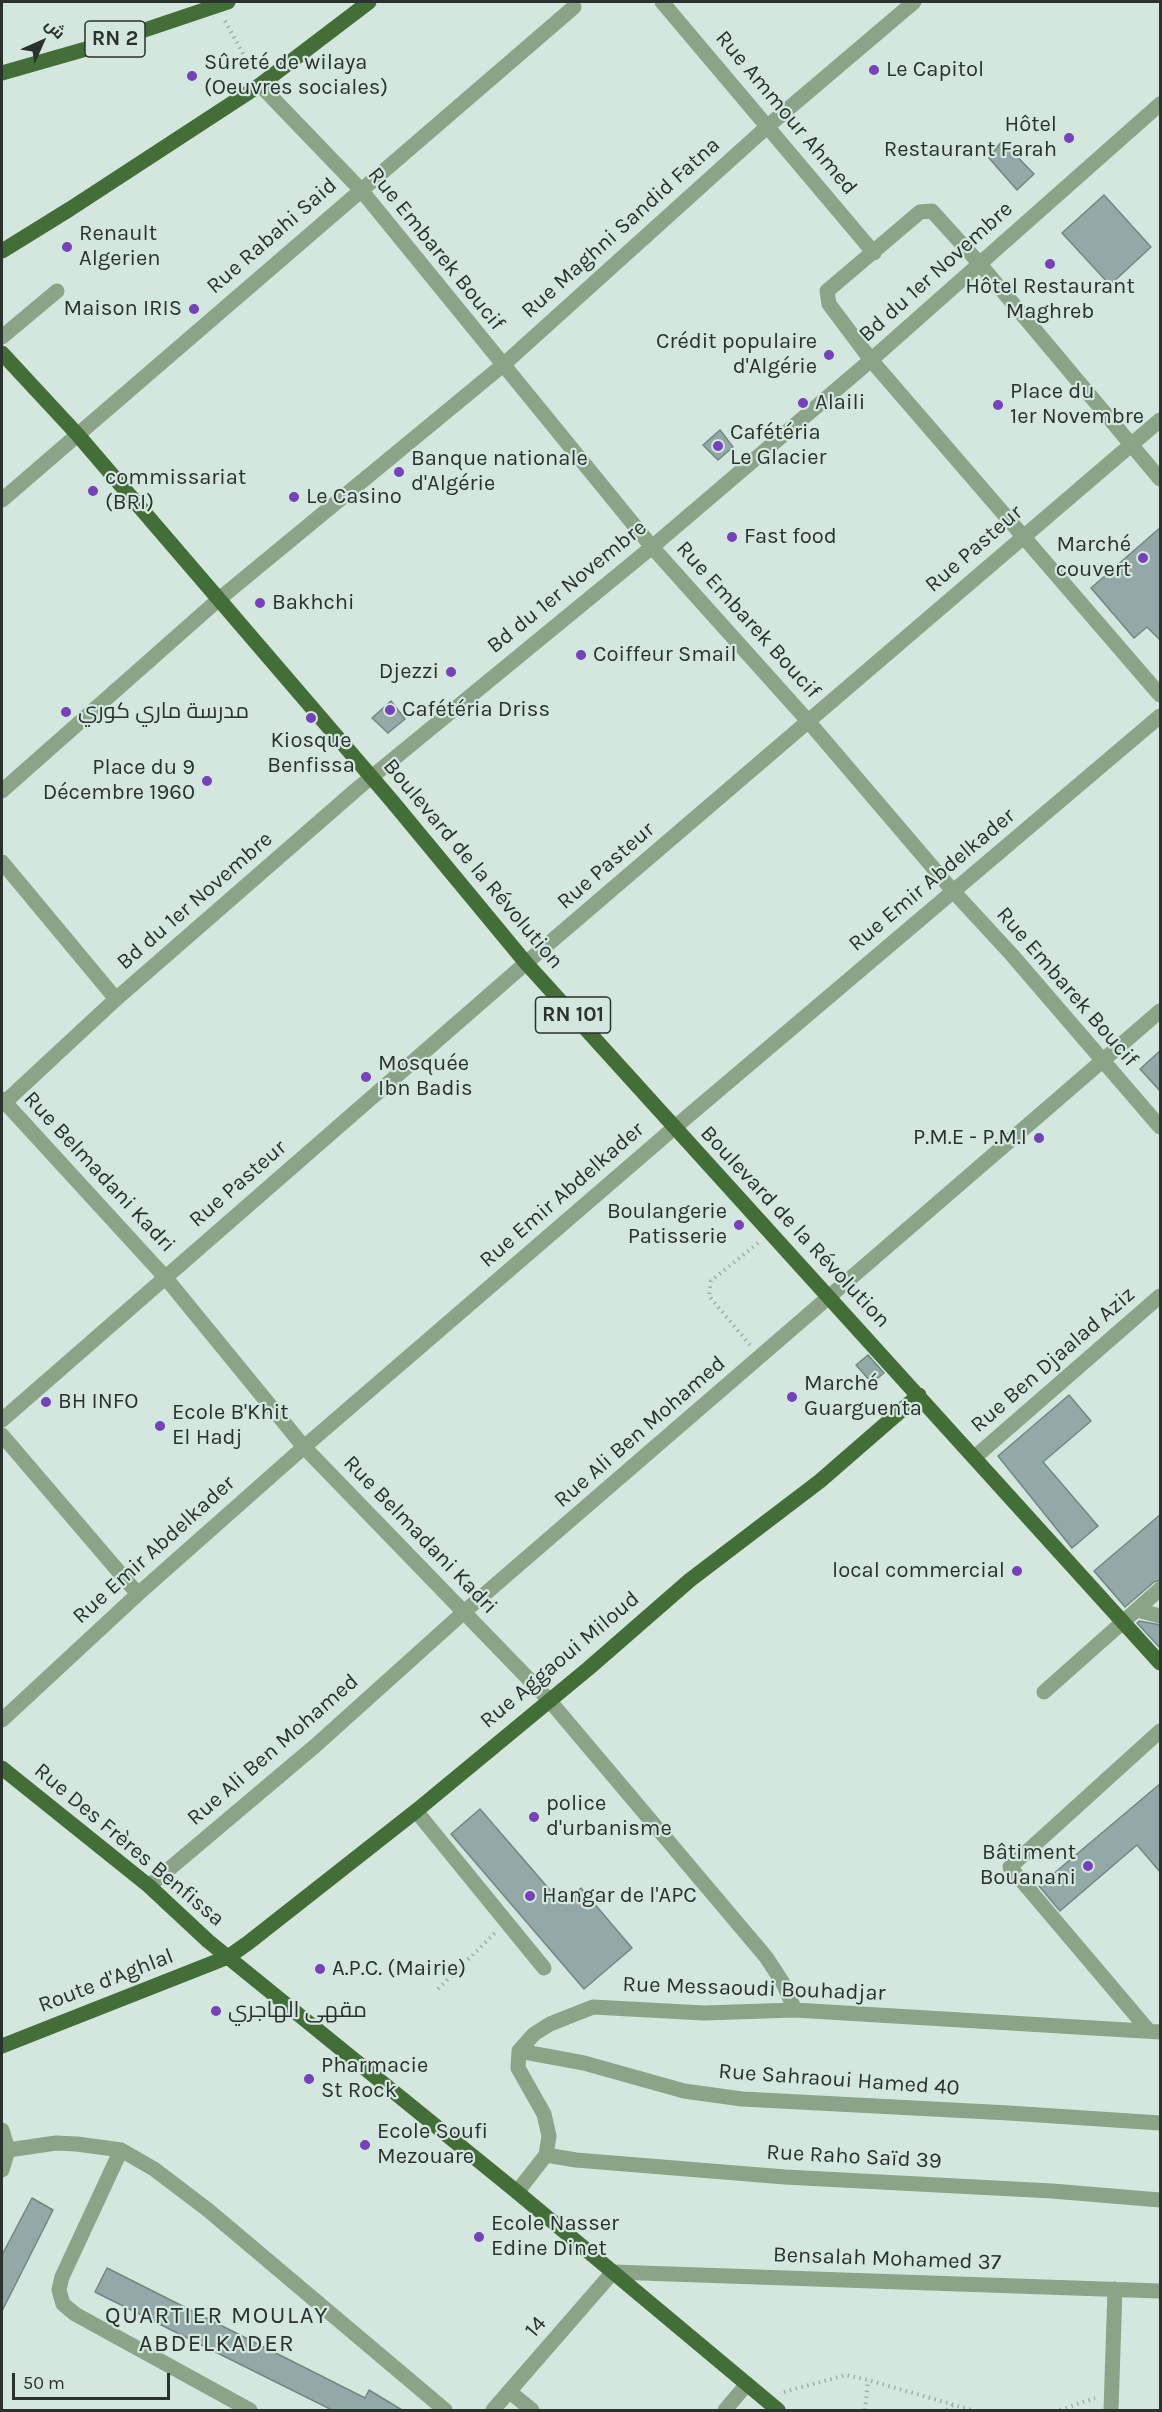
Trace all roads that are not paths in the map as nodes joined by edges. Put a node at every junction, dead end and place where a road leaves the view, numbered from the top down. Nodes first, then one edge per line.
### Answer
1 (369, 2) edge
2 (662, 2) edge
3 (914, 2) edge
4 (222, 3) edge
5 (574, 3) edge
6 (2, 73) edge
7 (260, 85) junction
8 (1161, 104) edge
9 (768, 126) junction
10 (360, 190) junction
11 (2, 251) edge
12 (874, 253) junction
13 (980, 263) junction
14 (57, 291) dead end
15 (2, 337) edge
16 (2, 353) edge
17 (871, 360) junction
18 (503, 365) junction
19 (1161, 420) edge
20 (77, 434) junction
21 (1130, 446) junction
22 (1161, 479) edge
23 (2, 500) edge
24 (1023, 536) junction
25 (652, 547) junction
26 (218, 600) junction
27 (1161, 695) edge
28 (1161, 716) edge
29 (808, 721) junction
30 (371, 778) junction
31 (2, 791) edge
32 (2, 862) edge
33 (953, 891) junction
34 (526, 963) junction
35 (116, 999) junction
36 (1161, 1011) edge
37 (1102, 1061) junction
38 (2, 1102) edge
39 (1161, 1127) edge
40 (674, 1128) junction
41 (165, 1277) junction
42 (1161, 1296) edge
43 (829, 1298) junction
44 (919, 1395) junction
45 (2, 1420) edge
46 (2, 1435) edge
47 (304, 1447) junction
48 (975, 1457) junction
49 (1161, 1589) edge
50 (138, 1594) junction
51 (1137, 1610) junction
52 (464, 1612) junction
53 (1161, 1616) edge
54 (1122, 1623) junction
55 (1161, 1663) edge
56 (1044, 1692) dead end
57 (549, 1700) junction
58 (2, 1719) edge
59 (1161, 1731) edge
60 (2, 1768) edge
61 (416, 1811) junction
62 (148, 1886) junction
63 (228, 1957) junction
64 (544, 1968) dead end
65 (795, 2010) junction
66 (1155, 2032) edge
67 (2, 2046) edge
68 (519, 2051) junction
69 (1161, 2123) edge
70 (2, 2130) edge
71 (8, 2150) junction
72 (121, 2150) junction
73 (546, 2155) junction
74 (2, 2170) edge
75 (517, 2192) junction
76 (1161, 2200) edge
77 (613, 2272) junction
78 (1115, 2289) junction
79 (1161, 2291) edge
80 (747, 2384) junction
81 (510, 2392) junction
82 (250, 2410) edge
83 (445, 2410) edge
84 (493, 2410) edge
85 (532, 2410) edge
86 (725, 2410) edge
87 (778, 2410) edge
88 (1111, 2410) edge

1 - 7 main road
2 - 9 street, Rue Ammour Ahmed
3 - 9 street, Rue Maghni Sandid Fatna
4 - 6 main road, RN 2
5 - 10 street, Rue Rabahi Said
7 - 10 street, Rue Embarek Boucif
7 - 11 main road
8 - 13 street, Bd du 1er Novembre
9 - 12 street, Rue Ammour Ahmed
9 - 18 street, Rue Maghni Sandid Fatna
10 - 18 street, Rue Embarek Boucif
10 - 20 street, Rue Rabahi Said
12 - 13 street
12 - 17 street
13 - 17 street, Bd du 1er Novembre
13 - 21 street
14 - 15 street
16 - 20 main road, Boulevard de la Révolution / RN 101
17 - 24 street
17 - 25 street, Bd du 1er Novembre
18 - 25 street, Rue Embarek Boucif
18 - 26 street, Rue Maghni Sandid Fatna
19 - 21 street, Rue Pasteur
20 - 23 street, Rue Rabahi Said
20 - 26 main road, Boulevard de la Révolution / RN 101
21 - 22 street
21 - 24 street, Rue Pasteur
24 - 27 street
24 - 29 street, Rue Pasteur
25 - 29 street, Rue Embarek Boucif
25 - 30 street, Bd du 1er Novembre
26 - 30 main road, Boulevard de la Révolution / RN 101
26 - 31 street, Rue Maghni Sandid Fatna
28 - 33 street, Rue Emir Abdelkader
29 - 33 street, Rue Embarek Boucif
29 - 34 street, Rue Pasteur
30 - 34 main road, Boulevard de la Révolution / RN 101
30 - 35 street, Bd du 1er Novembre
32 - 35 street
33 - 37 street, Rue Embarek Boucif
33 - 40 street, Rue Emir Abdelkader
34 - 40 main road, Boulevard de la Révolution / RN 101
34 - 41 street, Rue Pasteur
35 - 38 street, Bd du 1er Novembre
36 - 37 street, Rue Ali Ben Mohamed
37 - 39 street, Rue Embarek Boucif
37 - 43 street, Rue Ali Ben Mohamed
38 - 41 street, Rue Belmadani Kadri
40 - 43 main road, Boulevard de la Révolution / RN 101
40 - 47 street, Rue Emir Abdelkader
41 - 45 street, Rue Pasteur
41 - 47 street, Rue Belmadani Kadri
42 - 48 street, Rue Ben Djaalad Aziz
43 - 44 main road, Boulevard de la Révolution / RN 101
43 - 52 street, Rue Ali Ben Mohamed
44 - 48 main road, Boulevard de la Révolution / RN 101
44 - 57 main road, Rue Aggaoui Miloud
46 - 50 street
47 - 50 street, Rue Emir Abdelkader
47 - 52 street, Rue Belmadani Kadri
48 - 54 main road, Boulevard de la Révolution / RN 101
49 - 51 street
50 - 58 street, Rue Emir Abdelkader
51 - 53 street
51 - 54 street
52 - 57 street, Rue Belmadani Kadri
52 - 62 street, Rue Ali Ben Mohamed
54 - 55 main road, Boulevard de la Révolution / RN 101
54 - 56 street
57 - 61 main road, Rue Aggaoui Miloud
57 - 65 street, Rue Belmadani Kadri
59 - 66 street
60 - 62 main road, Rue Des Frères Benfissa
61 - 63 main road, Rue Aggaoui Miloud
61 - 64 street
62 - 63 main road, Rue Des Frères Benfissa
63 - 67 main road, Route d'Aghlal
63 - 75 main road, Rue Des Frères Benfissa
65 - 66 street, Rue Messaoudi Bouhadjar
65 - 68 street, Rue Messaoudi Bouhadjar
68 - 69 street, Rue Sahraoui Hamed 40
68 - 73 street
70 - 71 street
71 - 72 street
71 - 74 street
72 - 82 street
72 - 83 street
73 - 75 street
73 - 76 street, Rue Raho Saïd 39
75 - 77 main road, Rue Des Frères Benfissa
77 - 78 street, Bensalah Mohamed 37
77 - 80 main road, Rue Des Frères Benfissa
77 - 81 street, 14
78 - 79 street, Bensalah Mohamed 37
78 - 88 street
80 - 86 street
80 - 87 main road, Rue Des Frères Benfissa
81 - 84 street, 14
81 - 85 street

